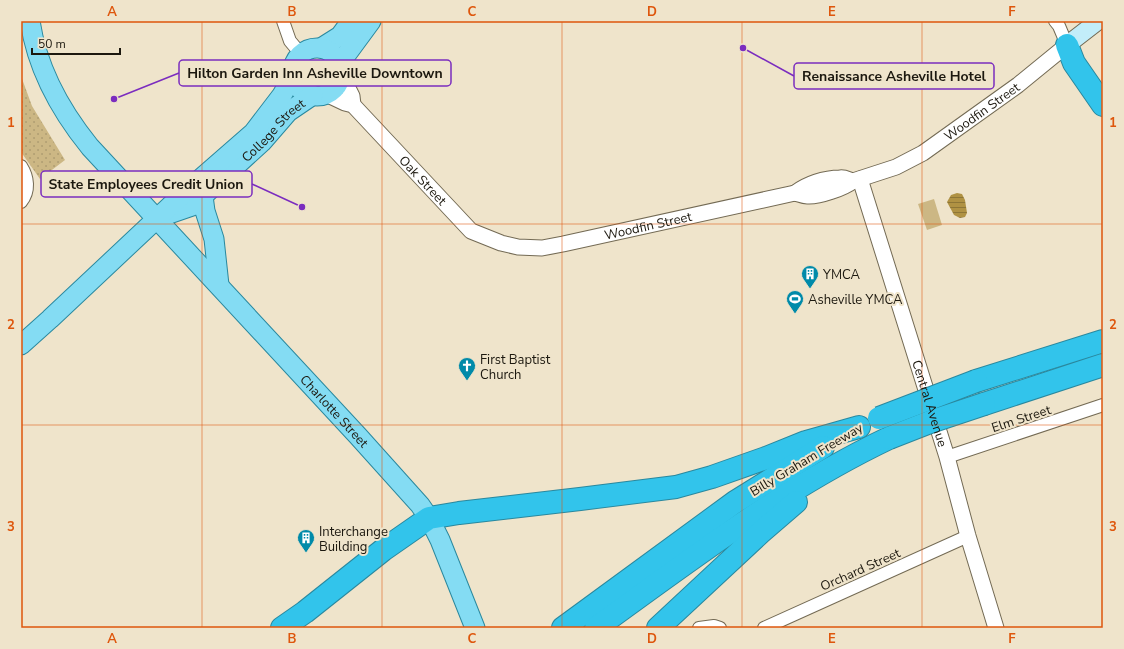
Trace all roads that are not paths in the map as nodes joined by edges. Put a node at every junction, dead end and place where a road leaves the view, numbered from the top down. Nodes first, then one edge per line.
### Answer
1 (30, 21) edge
2 (283, 21) edge
3 (351, 21) edge
4 (371, 21) edge
5 (1055, 21) edge
6 (1098, 21) edge
7 (1067, 45) junction
8 (321, 48) junction
9 (301, 54) junction
10 (341, 71) junction
11 (294, 76) junction
12 (319, 95) junction
13 (353, 105) junction
14 (1103, 105) edge
15 (22, 168) edge
16 (856, 180) junction
17 (203, 196) junction
18 (21, 202) edge
19 (156, 219) junction
20 (501, 243) joint
21 (219, 285) junction
22 (1103, 341) edge
23 (21, 345) edge
24 (1102, 365) edge
25 (1103, 405) edge
26 (860, 427) junction
27 (857, 454) junction
28 (947, 456) junction
29 (429, 518) junction
30 (968, 536) junction
31 (282, 628) edge
32 (475, 628) edge
33 (563, 628) edge
34 (596, 628) edge
35 (658, 628) edge
36 (699, 628) edge
37 (720, 628) edge
38 (764, 628) edge
39 (996, 628) edge

1 - 19 main road, Charlotte Street
2 - 9 street
3 - 8 main road
4 - 10 main road
5 - 7 street
6 - 7 main road, Woodfin Street
7 - 14 highway
7 - 16 street, Woodfin Street
8 - 9 main road
8 - 10 main road
9 - 11 main road
10 - 12 main road
10 - 13 street, Oak Street
11 - 12 main road
11 - 19 main road, College Street
12 - 13 street, Oak Street
12 - 17 main road, College Street
13 - 20 street, Oak Street
15 - 18 street
16 - 20 street, Woodfin Street
16 - 28 street, Central Avenue
17 - 19 main road, College Street
17 - 21 main road
19 - 21 main road, Charlotte Street
19 - 23 main road, College Street
21 - 29 main road, Charlotte Street
22 - 26 highway, Billy Graham Freeway, bridge
24 - 27 highway, Billy Graham Freeway, bridge
25 - 28 street, Elm Street
26 - 29 highway
26 - 33 highway, Billy Graham Freeway
27 - 34 highway, Billy Graham Freeway
27 - 35 highway
28 - 30 street, Central Avenue
29 - 31 highway
29 - 32 main road, Charlotte Street
30 - 38 street, Orchard Street
30 - 39 street, Central Avenue
36 - 37 street

